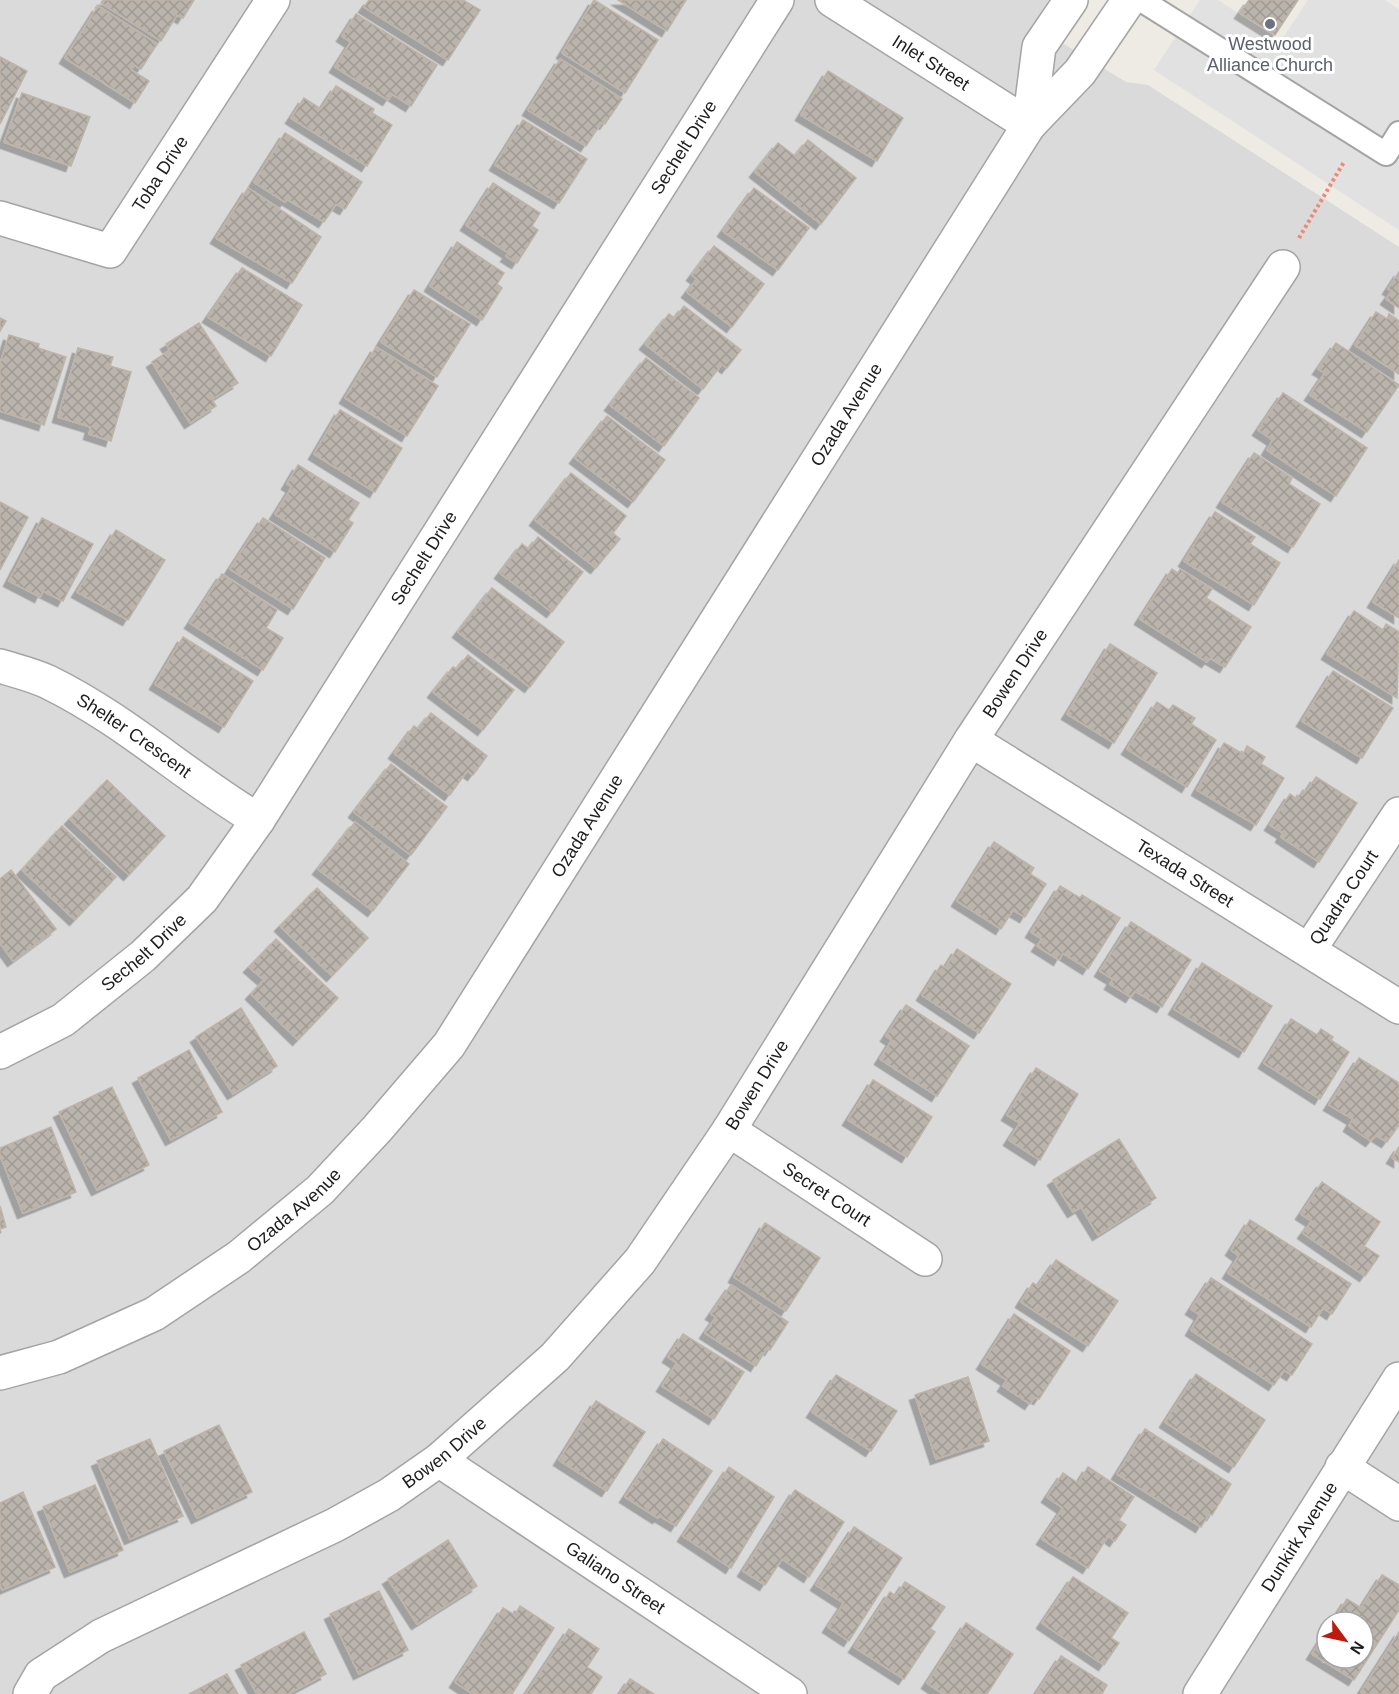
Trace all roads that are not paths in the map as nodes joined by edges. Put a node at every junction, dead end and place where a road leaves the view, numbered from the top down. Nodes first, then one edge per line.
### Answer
1 (273, 0) edge
2 (777, 0) edge
3 (832, 0) edge
4 (1071, 0) edge
5 (1129, 0) edge
6 (1141, 0) edge
7 (1029, 125) junction
8 (1399, 133) edge
9 (0, 218) edge
10 (1283, 267) road end
11 (0, 666) edge
12 (971, 741) junction
13 (1399, 814) edge
14 (258, 820) junction
15 (1309, 950) junction
16 (1399, 1007) edge
17 (0, 1052) edge
18 (729, 1130) junction
19 (925, 1260) dead end
20 (0, 1373) edge
21 (1399, 1379) edge
22 (439, 1460) junction
23 (1342, 1467) junction
24 (1399, 1504) edge
25 (30, 1694) edge
26 (790, 1694) edge
27 (1200, 1694) edge

1 - 9 street, Toba Drive
2 - 14 street, Sechelt Drive
3 - 7 street, Inlet Street
4 - 7 street, Ozada Avenue
5 - 7 street, Ozada Avenue
6 - 8 lane
7 - 20 street, Ozada Avenue
10 - 12 street, Bowen Drive
11 - 14 street, Shelter Crescent
12 - 15 street, Texada Street
12 - 18 street, Bowen Drive
13 - 15 street, Quadra Court
14 - 17 street, Sechelt Drive
15 - 16 street, Texada Street
18 - 19 street, Secret Court
18 - 22 street, Bowen Drive
21 - 23 street, Dunkirk Avenue
22 - 25 street, Bowen Drive
22 - 26 street, Galiano Street
23 - 24 street
23 - 27 street, Dunkirk Avenue

